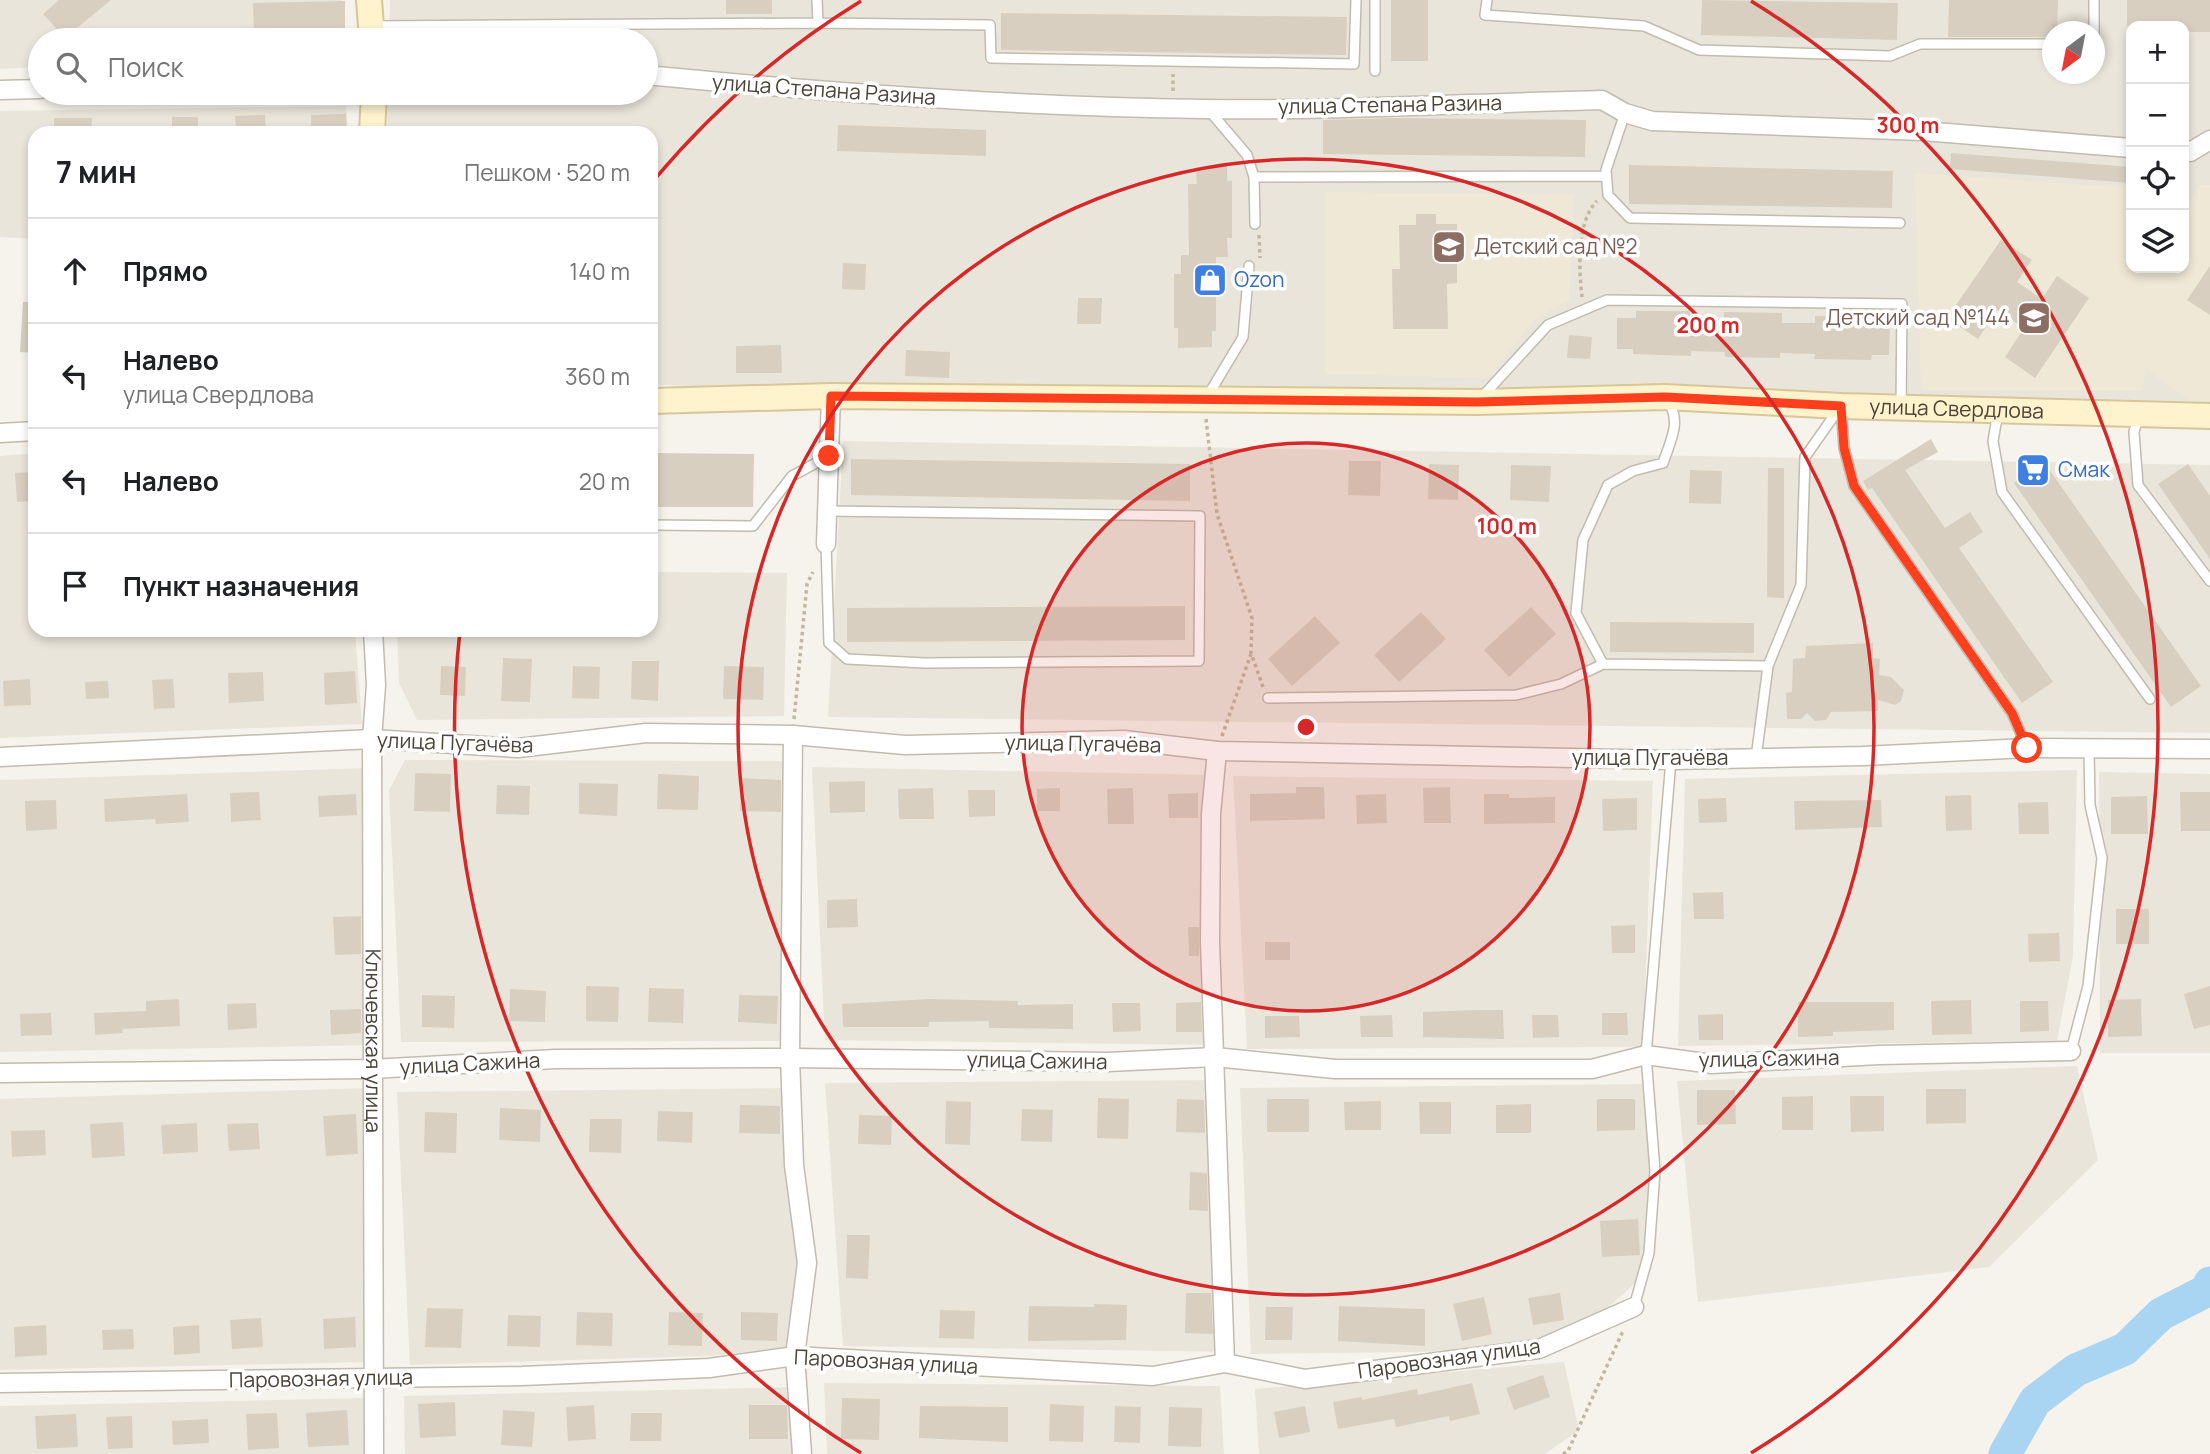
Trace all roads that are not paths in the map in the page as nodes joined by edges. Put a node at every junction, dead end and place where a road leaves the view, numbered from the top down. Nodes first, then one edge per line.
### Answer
1 (369, 0) edge
2 (817, 0) edge
3 (1356, 0) edge
4 (1375, 0) edge
5 (1488, 0) edge
6 (2094, 0) edge
7 (2094, 21) edge
8 (818, 23) junction
9 (371, 28) edge
10 (594, 28) edge
11 (2042, 44) edge
12 (1375, 71) dead end
13 (658, 76) edge
14 (28, 89) edge
15 (0, 90) edge
16 (373, 105) edge
17 (1208, 109) junction
18 (1625, 113) junction
19 (372, 126) edge
20 (2210, 140) edge
21 (2126, 148) edge
22 (2189, 152) edge
23 (1606, 176) junction
24 (1254, 177) junction
25 (1900, 223) dead end
26 (1255, 224) dead end
27 (1254, 266) road end
28 (831, 396) junction
29 (1665, 397) junction
30 (658, 401) edge
31 (1204, 401) junction
32 (1477, 402) junction
33 (1841, 406) junction
34 (1901, 408) junction
35 (1998, 411) junction
36 (2139, 415) junction
37 (2210, 416) edge
38 (28, 431) edge
39 (0, 433) edge
40 (829, 456) junction
41 (828, 511) junction
42 (658, 524) edge
43 (827, 544) joint
44 (2210, 580) edge
45 (373, 637) edge
46 (1603, 664) junction
47 (1768, 666) junction
48 (1268, 698) road end
49 (2150, 699) dead end
50 (793, 735) junction
51 (372, 739) junction
52 (2027, 748) junction
53 (2089, 748) junction
54 (2210, 749) edge
55 (1217, 751) junction
56 (0, 757) edge
57 (1756, 758) junction
58 (1671, 760) junction
59 (2071, 1051) joint
60 (1646, 1055) junction
61 (1215, 1057) junction
62 (790, 1058) junction
63 (371, 1069) junction
64 (0, 1073) edge
65 (1634, 1307) joint
66 (795, 1356) junction
67 (1225, 1363) junction
68 (375, 1378) junction
69 (0, 1383) edge
70 (374, 1454) edge
71 (802, 1454) edge

1 - 9 street
2 - 8 lane
3 - 8 lane
4 - 12 lane
5 - 11 lane
6 - 7 lane
8 - 10 lane
13 - 17 street, улица Степана Разина
14 - 15 street
16 - 19 street
17 - 18 street, улица Степана Разина
17 - 24 lane
18 - 21 street, улица Степана Разина
18 - 23 lane
20 - 22 street
23 - 24 lane
23 - 25 lane
24 - 26 lane
27 - 31 lane
28 - 30 street, улица Свердлова
28 - 31 street, улица Свердлова
28 - 40 street
29 - 32 street, улица Свердлова
29 - 33 street, улица Свердлова
29 - 46 lane
31 - 32 street, улица Свердлова
32 - 34 lane
33 - 34 street, улица Свердлова
33 - 47 lane
33 - 52 lane
34 - 35 street, улица Свердлова
35 - 36 street, улица Свердлова
35 - 49 lane
36 - 37 street, улица Свердлова
36 - 44 lane
38 - 39 street
40 - 41 street
40 - 42 lane
41 - 43 street
41 - 43 lane
45 - 51 street, Ключевская улица
46 - 47 lane
46 - 48 lane
47 - 57 lane
50 - 51 street, улица Пугачёва
50 - 55 street, улица Пугачёва
50 - 62 street
51 - 56 street, улица Пугачёва
51 - 63 street, Ключевская улица
52 - 53 street, улица Пугачёва
52 - 57 street, улица Пугачёва
53 - 54 street, улица Пугачёва
53 - 59 lane
55 - 58 street, улица Пугачёва
55 - 61 street
57 - 58 street, улица Пугачёва
58 - 60 lane
59 - 60 street, улица Сажина
60 - 61 street, улица Сажина
60 - 65 lane
61 - 62 street, улица Сажина
61 - 67 street
62 - 63 street, улица Сажина
62 - 66 street
63 - 64 street, улица Сажина
63 - 68 street, Ключевская улица
65 - 67 street, Паровозная улица
66 - 67 street, Паровозная улица
66 - 68 street, Паровозная улица
66 - 71 street
68 - 69 street, Паровозная улица
68 - 70 street, Ключевская улица

